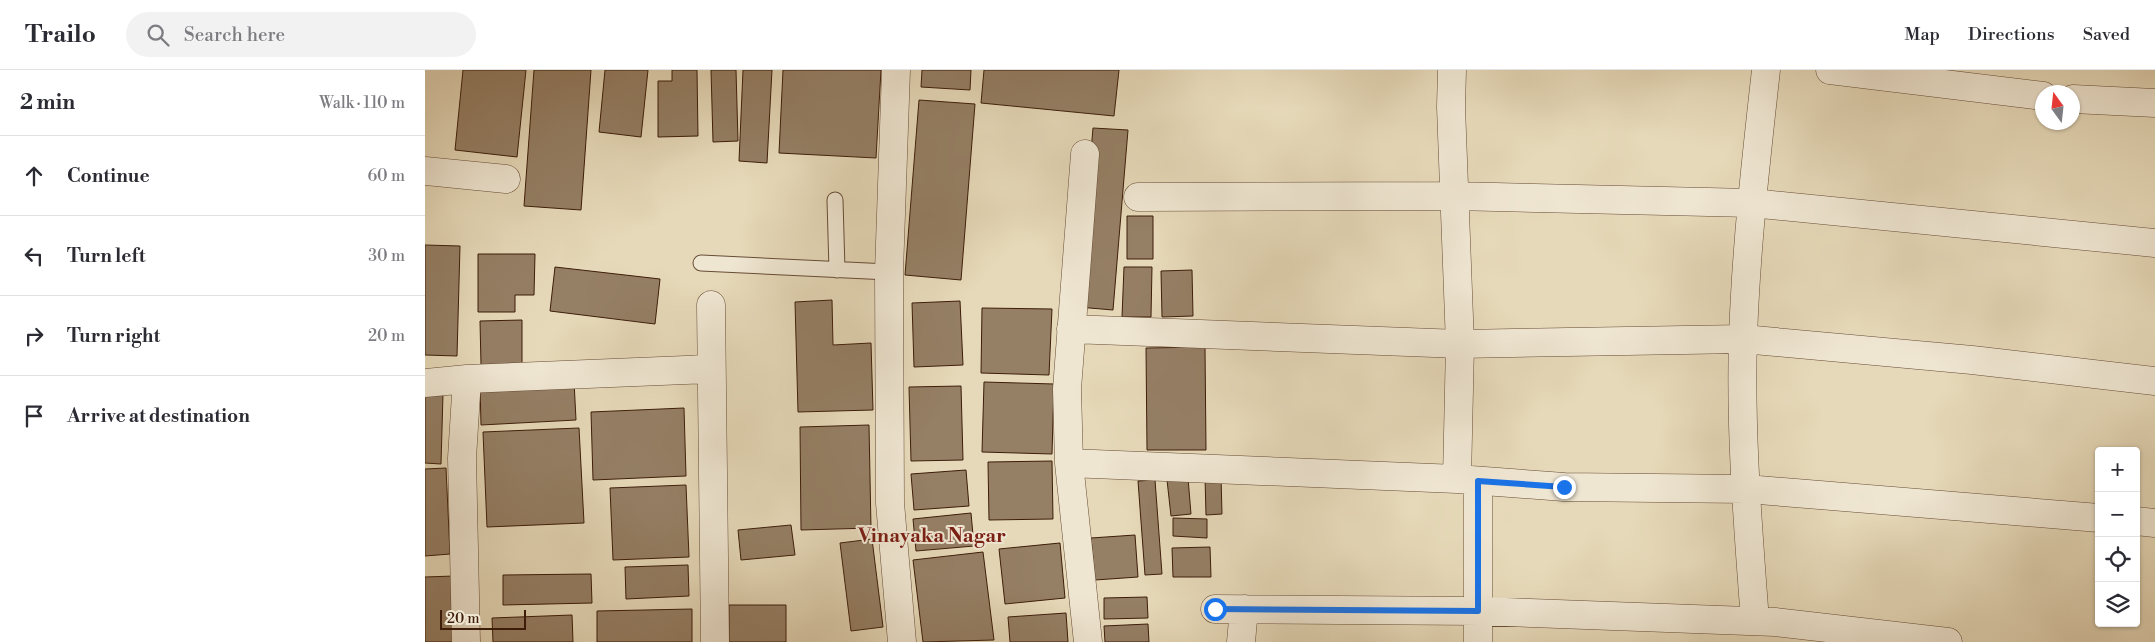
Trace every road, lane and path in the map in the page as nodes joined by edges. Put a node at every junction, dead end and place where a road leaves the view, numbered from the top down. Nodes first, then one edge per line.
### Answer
1 (896, 70) edge
2 (1452, 70) edge
3 (1766, 70) edge
4 (1830, 70) edge
5 (2035, 95) edge
6 (2080, 99) edge
7 (2155, 103) edge
8 (1085, 154) dead end
9 (425, 172) edge
10 (506, 179) dead end
11 (1454, 196) junction
12 (1138, 197) dead end
13 (835, 200) dead end
14 (1751, 203) junction
15 (2155, 243) edge
16 (701, 263) dead end
17 (837, 270) junction
18 (889, 272) junction
19 (711, 305) dead end
20 (1071, 329) junction
21 (1743, 339) junction
22 (1461, 344) junction
23 (711, 369) junction
24 (467, 380) junction
25 (2155, 381) edge
26 (425, 383) edge
27 (1069, 463) junction
28 (1468, 480) junction
29 (1746, 489) junction
30 (2095, 518) edge
31 (2140, 521) edge
32 (2155, 523) edge
33 (1215, 609) dead end
34 (1244, 609) junction
35 (1478, 611) junction
36 (1768, 628) edge
37 (466, 642) edge
38 (715, 642) edge
39 (902, 642) edge
40 (1088, 642) edge
41 (1241, 642) edge
42 (1478, 642) edge
43 (1948, 642) edge

1 - 18 street
2 - 11 street
3 - 14 street
4 - 5 street
6 - 7 street
8 - 20 street
9 - 10 street
11 - 12 street
11 - 14 street
11 - 22 street
13 - 17 lane
14 - 15 street
14 - 21 street
16 - 17 lane
17 - 18 lane
18 - 39 street
19 - 23 street
20 - 22 street
20 - 27 street
21 - 22 street
21 - 25 street
21 - 29 street
22 - 28 street
23 - 24 street
23 - 38 street
24 - 26 street
24 - 37 street
27 - 28 street
27 - 40 street
28 - 29 street
28 - 35 street
29 - 30 street
29 - 36 street
31 - 32 street
33 - 34 street
34 - 35 street
34 - 41 street
35 - 36 street
35 - 42 street
36 - 43 street

